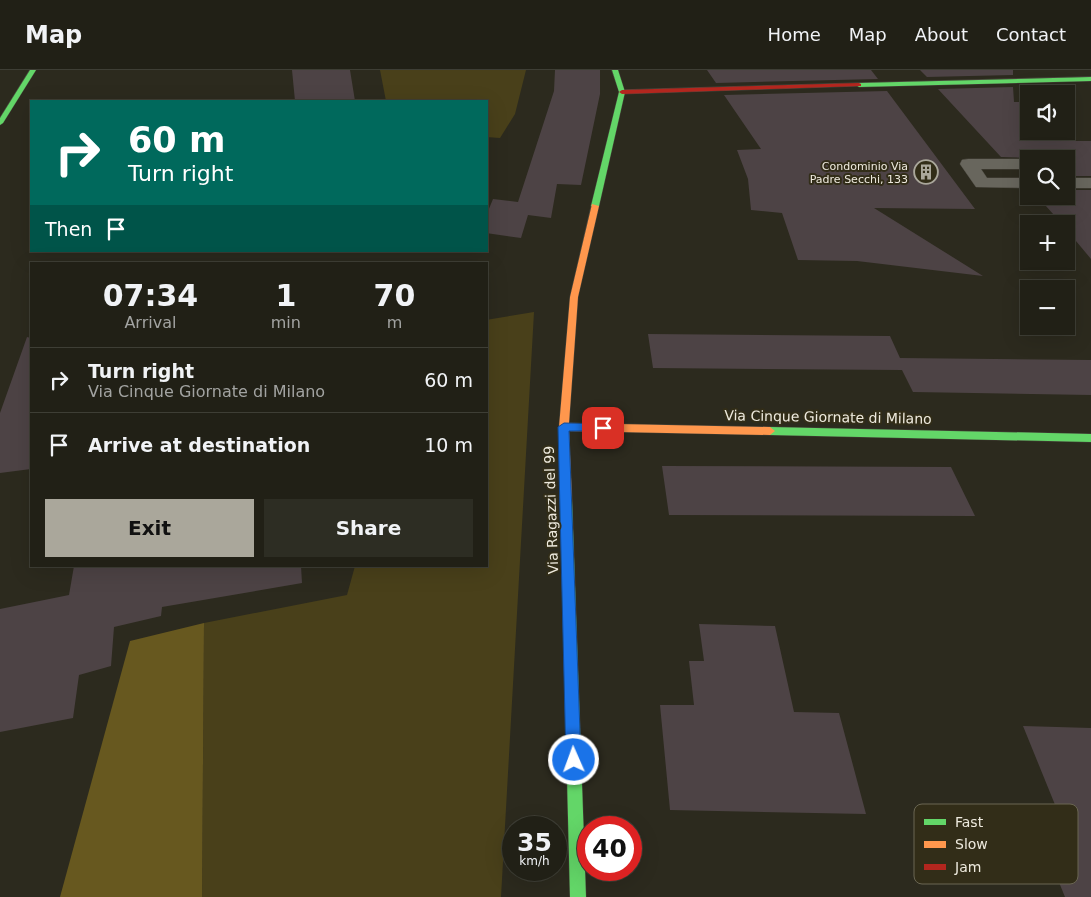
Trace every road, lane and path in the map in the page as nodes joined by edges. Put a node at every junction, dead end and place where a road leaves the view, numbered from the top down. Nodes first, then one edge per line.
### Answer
1 (33, 70) edge
2 (615, 70) edge
3 (1091, 79) edge
4 (622, 92) junction
5 (0, 123) edge
6 (1020, 164) edge
7 (1020, 183) edge
8 (1075, 183) edge
9 (1091, 183) edge
10 (564, 427) junction
11 (1091, 438) edge
12 (578, 897) edge

1 - 5 main road
2 - 4 main road
3 - 4 main road
4 - 10 main road, Via Ragazzi del 99
6 - 7 street
8 - 9 street
10 - 11 main road, Via Cinque Giornate di Milano
10 - 12 main road, Via Ragazzi del 99

